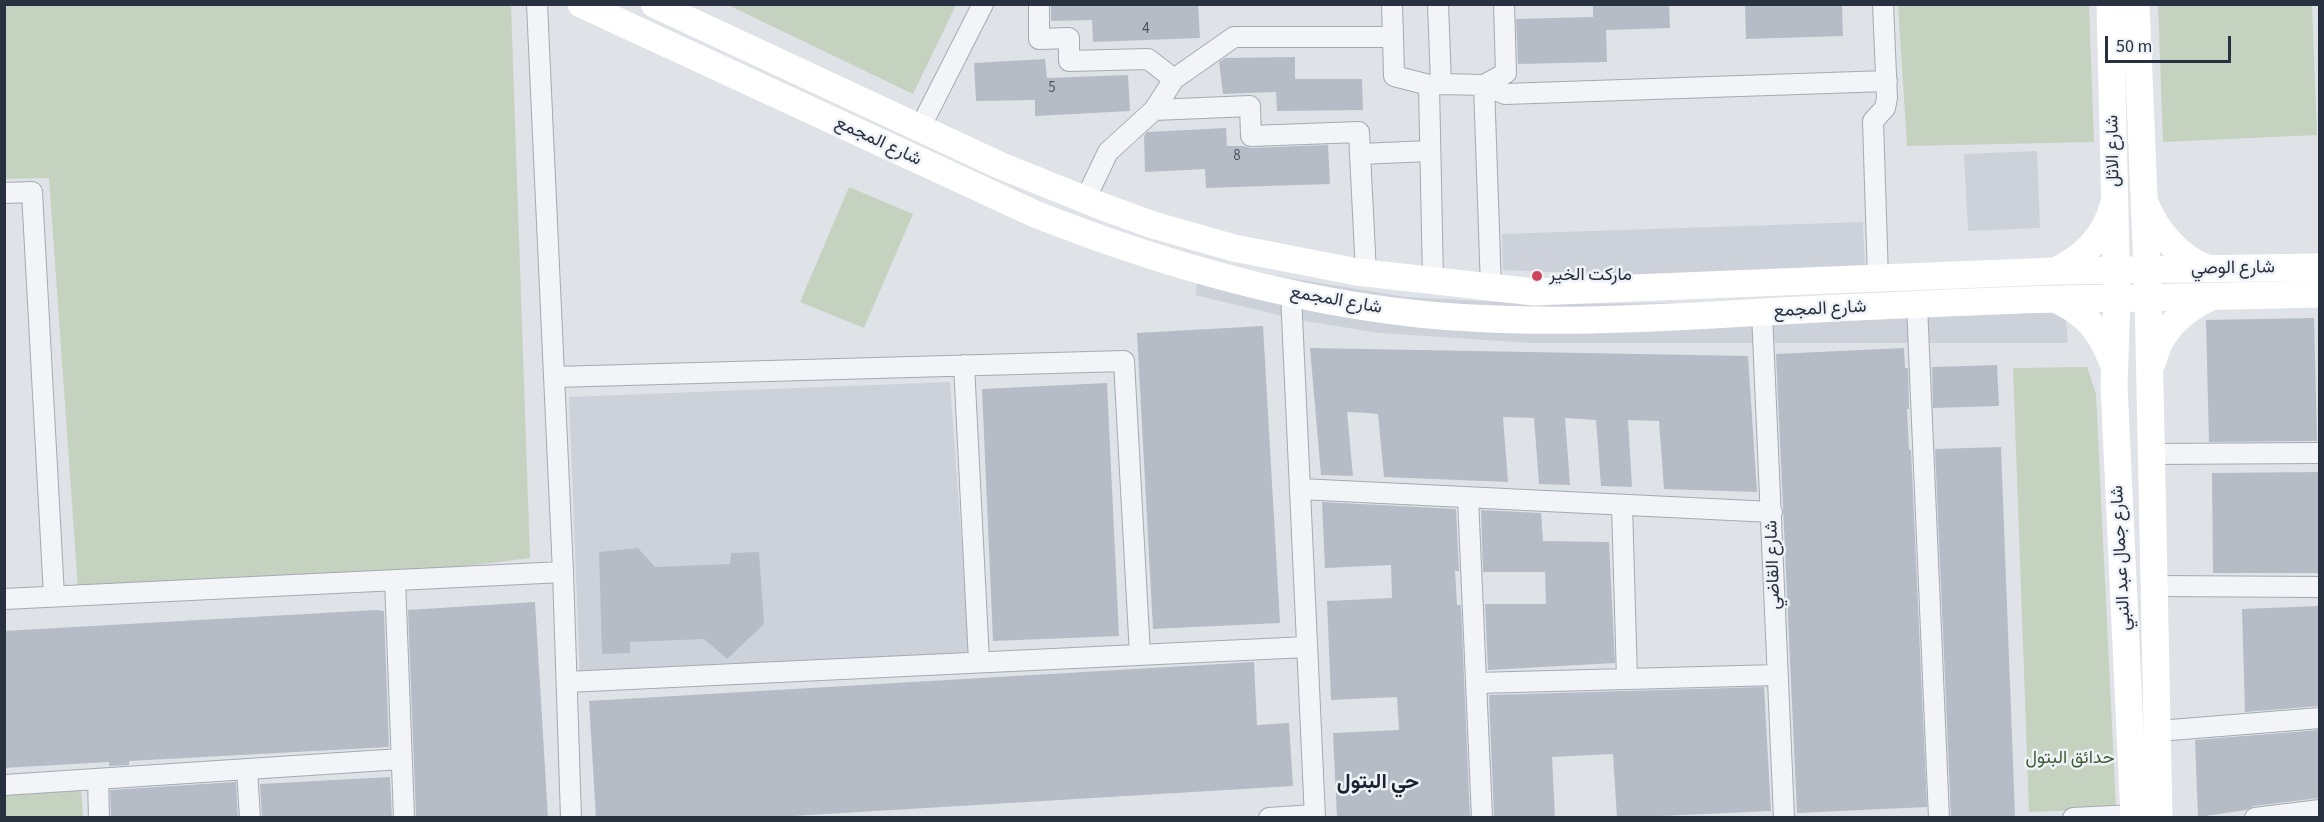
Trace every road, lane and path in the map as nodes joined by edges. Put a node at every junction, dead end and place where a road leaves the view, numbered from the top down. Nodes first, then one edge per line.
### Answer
1 (537, 4) edge
2 (654, 4) edge
3 (983, 4) edge
4 (1039, 4) edge
5 (1392, 4) edge
6 (1438, 4) edge
7 (1504, 4) edge
8 (1883, 4) edge
9 (2110, 4) edge
10 (2136, 4) edge
11 (591, 7) edge
12 (1393, 37) junction
13 (1174, 79) junction
14 (1887, 81) junction
15 (1435, 84) junction
16 (1484, 85) junction
17 (1154, 110) junction
18 (920, 128) junction
19 (1430, 151) junction
20 (1360, 154) junction
21 (4, 193) edge
22 (2143, 198) junction
23 (2115, 199) junction
24 (1085, 200) junction
25 (2319, 267) edge
26 (2062, 271) junction
27 (1366, 273) junction
28 (1878, 279) junction
29 (1432, 281) junction
30 (1818, 282) junction
31 (2132, 285) junction
32 (2202, 287) junction
33 (1501, 289) junction
34 (1560, 290) junction
35 (1291, 294) junction
36 (2319, 294) edge
37 (2062, 298) junction
38 (1917, 306) junction
39 (1790, 311) junction
40 (1762, 313) junction
41 (1509, 320) junction
42 (1561, 320) junction
43 (2149, 363) junction
44 (964, 365) junction
45 (2114, 368) junction
46 (555, 377) junction
47 (2319, 453) edge
48 (2151, 454) junction
49 (1300, 489) junction
50 (1468, 498) junction
51 (1622, 505) junction
52 (1772, 512) junction
53 (563, 572) junction
54 (395, 580) junction
55 (2155, 586) junction
56 (2319, 587) edge
57 (54, 596) junction
58 (4, 598) edge
59 (1307, 647) junction
60 (1140, 655) junction
61 (979, 661) junction
62 (1778, 675) junction
63 (1627, 679) junction
64 (567, 682) junction
65 (1476, 683) junction
66 (2319, 718) edge
67 (2158, 731) junction
68 (401, 759) junction
69 (247, 769) junction
70 (98, 779) junction
71 (4, 785) edge
72 (2319, 810) edge
73 (1315, 816) edge
74 (2142, 817) edge
75 (99, 818) edge
76 (250, 818) edge
77 (404, 818) edge
78 (571, 818) edge
79 (1269, 818) edge
80 (1482, 818) edge
81 (1784, 818) edge
82 (1939, 818) edge
83 (2073, 818) edge
84 (2255, 818) edge

1 - 46 street
2 - 18 street, شارع المجمع
3 - 18 street
4 - 13 street
5 - 12 street
6 - 15 street
7 - 16 street
8 - 14 street
9 - 23 street, شارع الاثل
10 - 22 street, شارع الاثل
11 - 35 street, شارع المجمع
12 - 13 street
12 - 15 street
13 - 17 street
14 - 16 street
14 - 28 street
15 - 16 street
15 - 19 street
16 - 33 street
17 - 20 street
17 - 24 street
18 - 24 street, شارع المجمع
19 - 20 street
19 - 29 street
20 - 27 street
21 - 57 street
22 - 23 street
22 - 31 street, شارع الاثل
22 - 32 street
23 - 26 street
23 - 31 street, شارع الاثل
24 - 27 street, شارع المجمع
25 - 32 street, شارع الوصي
26 - 28 street, شارع المجمع
26 - 31 street, شارع المجمع
26 - 37 street
27 - 29 street, شارع المجمع
28 - 30 street, شارع المجمع
29 - 33 street, شارع المجمع
30 - 34 street, شارع المجمع
30 - 39 street
31 - 32 street, شارع الوصي
31 - 32 street, شارع الوصي
31 - 37 street, شارع المجمع
31 - 43 street, شارع جمال عبد النبي
31 - 45 street, شارع جمال عبد النبي
32 - 36 street, شارع الوصي
32 - 43 street
33 - 34 street, شارع المجمع
33 - 41 street
34 - 42 street
35 - 41 street, شارع المجمع
35 - 49 street
37 - 38 street, شارع المجمع
37 - 45 street
38 - 39 street, شارع المجمع
38 - 82 street
39 - 40 street, شارع المجمع
40 - 42 street, شارع المجمع
40 - 52 street, شارع القاضي
41 - 42 street, شارع المجمع
43 - 45 street
43 - 48 street, شارع جمال عبد النبي
44 - 46 street
44 - 60 street
44 - 61 street
45 - 74 street, شارع جمال عبد النبي
46 - 53 street
47 - 48 street
48 - 55 street, شارع جمال عبد النبي
49 - 50 street
49 - 59 street
50 - 51 street
50 - 65 street
51 - 52 street
51 - 63 street
52 - 62 street, شارع القاضي
53 - 54 street
53 - 64 street
54 - 57 street
54 - 68 street
55 - 56 street
55 - 67 street, شارع جمال عبد النبي
57 - 58 street
59 - 60 street
59 - 73 street
60 - 61 street
61 - 64 street
62 - 63 street
62 - 81 street, شارع القاضي
63 - 65 street
64 - 78 street
65 - 80 street
66 - 67 street
67 - 74 street, شارع جمال عبد النبي
68 - 69 street
68 - 77 street
69 - 70 street
69 - 76 street
70 - 71 street
70 - 75 street
72 - 84 street
73 - 79 street
74 - 83 street

